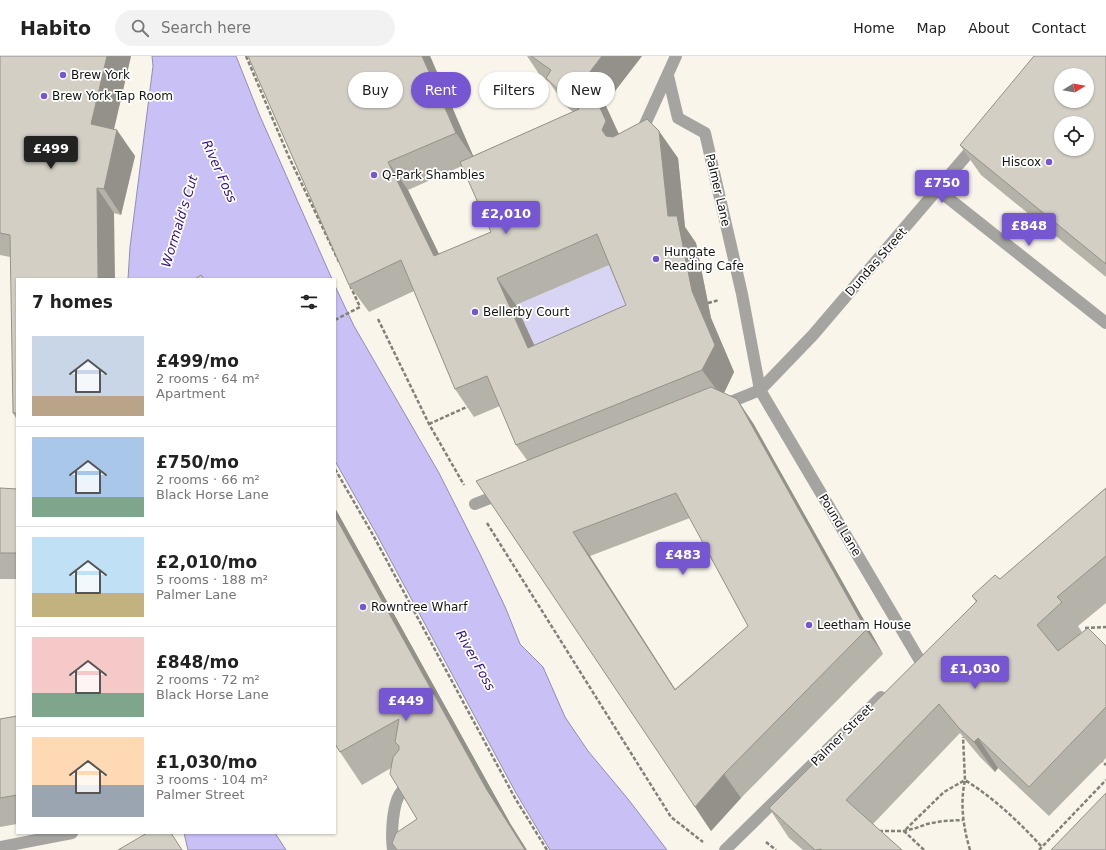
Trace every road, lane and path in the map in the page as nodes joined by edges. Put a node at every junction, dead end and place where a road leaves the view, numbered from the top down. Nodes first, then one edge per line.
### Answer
1 (246, 56) edge
2 (676, 56) edge
3 (668, 76) junction
4 (984, 135) edge
5 (635, 144) edge
6 (938, 190) junction
7 (340, 264) edge
8 (347, 278) edge
9 (336, 319) edge
10 (378, 319) dead end
11 (1106, 323) edge
12 (760, 390) junction
13 (470, 406) edge
14 (709, 411) edge
15 (429, 424) junction
16 (336, 471) edge
17 (512, 490) edge
18 (475, 504) junction
19 (1106, 627) edge
20 (1085, 628) edge
21 (930, 649) edge
22 (891, 687) edge
23 (963, 737) edge
24 (1095, 754) dead end
25 (1106, 766) edge
26 (414, 780) edge
27 (965, 780) junction
28 (1106, 780) edge
29 (963, 820) junction
30 (876, 831) edge
31 (904, 831) junction
32 (67, 834) edge
33 (708, 845) dead end
34 (0, 847) edge
35 (1042, 847) junction
36 (394, 850) edge
37 (547, 850) edge
38 (725, 850) edge
39 (924, 850) edge
40 (970, 850) edge
41 (1039, 850) edge

1 - 7 path
2 - 3 street
3 - 5 street
3 - 12 street, Palmer Lane
4 - 6 street, Dundas Street
6 - 11 street
6 - 12 street, Dundas Street
8 - 9 path
10 - 15 path
12 - 14 street
12 - 21 street, Pound Lane
13 - 15 path
15 - 18 path
16 - 37 path
17 - 18 street
18 - 33 path
19 - 20 path
22 - 38 street, Palmer Street
23 - 27 path
24 - 25 path
26 - 36 street
27 - 29 path
27 - 31 path
27 - 35 path
28 - 35 path
29 - 31 path
29 - 40 path
30 - 31 path
31 - 39 path
32 - 34 street
35 - 41 path

